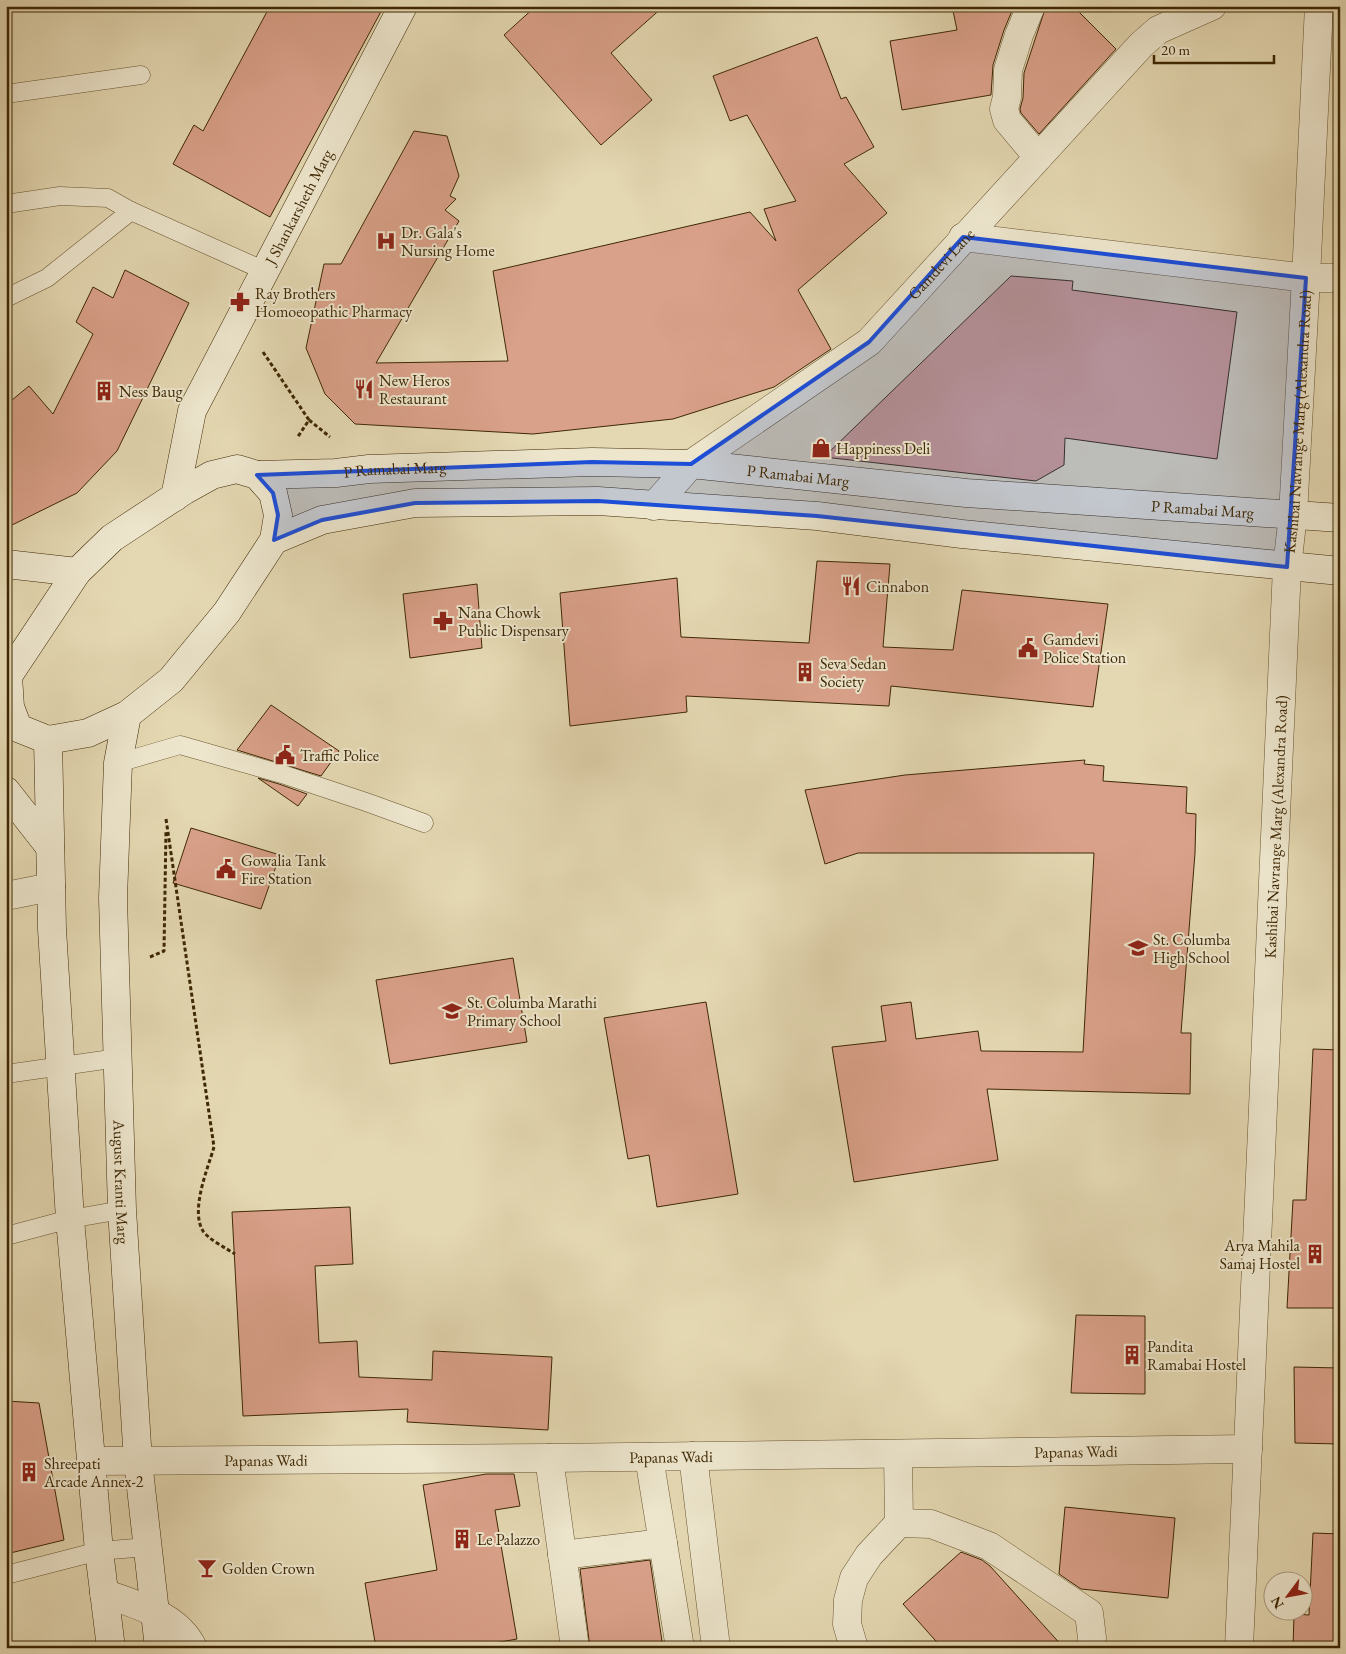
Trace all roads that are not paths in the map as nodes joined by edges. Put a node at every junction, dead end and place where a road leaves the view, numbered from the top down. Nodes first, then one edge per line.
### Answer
1 (403, 6) edge
2 (1031, 6) edge
3 (1212, 6) edge
4 (1319, 6) edge
5 (141, 75) dead end
6 (6, 94) edge
7 (1038, 157) junction
8 (6, 204) edge
9 (131, 211) junction
10 (963, 237) junction
11 (265, 271) junction
12 (1306, 278) junction
13 (1340, 278) edge
14 (6, 298) edge
15 (691, 464) junction
16 (257, 475) junction
17 (966, 493) junction
18 (175, 497) junction
19 (654, 506) junction
20 (1292, 515) junction
21 (1340, 518) edge
22 (962, 534) junction
23 (274, 540) junction
24 (6, 564) edge
25 (1287, 566) junction
26 (1340, 571) edge
27 (77, 572) junction
28 (7, 675) edge
29 (127, 715) junction
30 (48, 740) junction
31 (118, 763) junction
32 (6, 791) edge
33 (424, 823) dead end
34 (50, 847) junction
35 (51, 887) junction
36 (6, 896) edge
37 (118, 1058) junction
38 (60, 1065) junction
39 (6, 1074) edge
40 (122, 1210) junction
41 (70, 1219) junction
42 (6, 1236) edge
43 (1248, 1449) junction
44 (898, 1454) junction
45 (694, 1456) junction
46 (649, 1457) junction
47 (549, 1458) junction
48 (92, 1461) junction
49 (138, 1461) junction
50 (899, 1523) junction
51 (663, 1543) junction
52 (147, 1547) junction
53 (99, 1551) junction
54 (562, 1555) junction
55 (6, 1575) edge
56 (104, 1593) junction
57 (155, 1612) junction
58 (111, 1648) edge
59 (159, 1648) edge
60 (193, 1648) edge
61 (575, 1648) edge
62 (680, 1648) edge
63 (716, 1648) edge
64 (854, 1648) edge
65 (1090, 1648) edge
66 (1239, 1648) edge

1 - 11 main road, J Shankarsheth Marg
2 - 7 main road
3 - 7 main road, Gamdevi Lane
4 - 12 main road, Kashibai Navrange Marg (Alexandra Road)
5 - 6 lane
7 - 10 main road, Gamdevi Lane
8 - 9 lane
9 - 11 lane
9 - 14 lane
10 - 12 main road
10 - 15 main road, Gamdevi Lane
11 - 18 main road, J Shankarsheth Marg
12 - 13 main road
12 - 20 main road, Kashibai Navrange Marg (Alexandra Road)
15 - 16 main road, P Ramabai Marg
15 - 17 main road, P Ramabai Marg
15 - 19 main road, Gamdevi Lane
16 - 18 main road, P Ramabai Marg
16 - 23 main road
17 - 20 main road, P Ramabai Marg
17 - 22 main road
18 - 27 main road, P Ramabai Marg
19 - 22 main road
19 - 23 main road
20 - 21 main road, P Ramabai Marg
20 - 25 main road, Kashibai Navrange Marg (Alexandra Road)
22 - 25 main road
23 - 29 main road
24 - 27 main road
25 - 26 main road
25 - 43 main road, Kashibai Navrange Marg (Alexandra Road)
27 - 28 main road, P Ramabai Marg
28 - 30 main road
29 - 30 main road
29 - 31 main road, August Kranti Marg
30 - 34 main road
31 - 33 lane
31 - 37 main road, August Kranti Marg
32 - 34 main road
34 - 35 main road
35 - 36 main road
35 - 38 main road
37 - 38 lane
37 - 40 main road, August Kranti Marg
38 - 39 lane
38 - 41 main road
40 - 41 lane
40 - 49 main road, August Kranti Marg
41 - 42 lane
41 - 48 main road
43 - 44 main road, Papanas Wadi
43 - 66 main road, Kashibai Navrange Marg (Alexandra Road)
44 - 45 main road, Papanas Wadi
44 - 50 main road
45 - 46 main road, Papanas Wadi
45 - 63 main road
46 - 47 main road, Papanas Wadi
46 - 51 main road
47 - 49 main road, Papanas Wadi
47 - 54 main road
48 - 49 main road, Papanas Wadi
48 - 53 main road
49 - 52 main road, August Kranti Marg
50 - 64 main road
50 - 65 main road
51 - 54 main road
51 - 62 main road
52 - 53 lane
52 - 57 main road, August Kranti Marg
53 - 55 lane
53 - 56 main road
54 - 61 main road
56 - 57 main road
56 - 58 main road
57 - 59 main road, August Kranti Marg
57 - 60 main road

